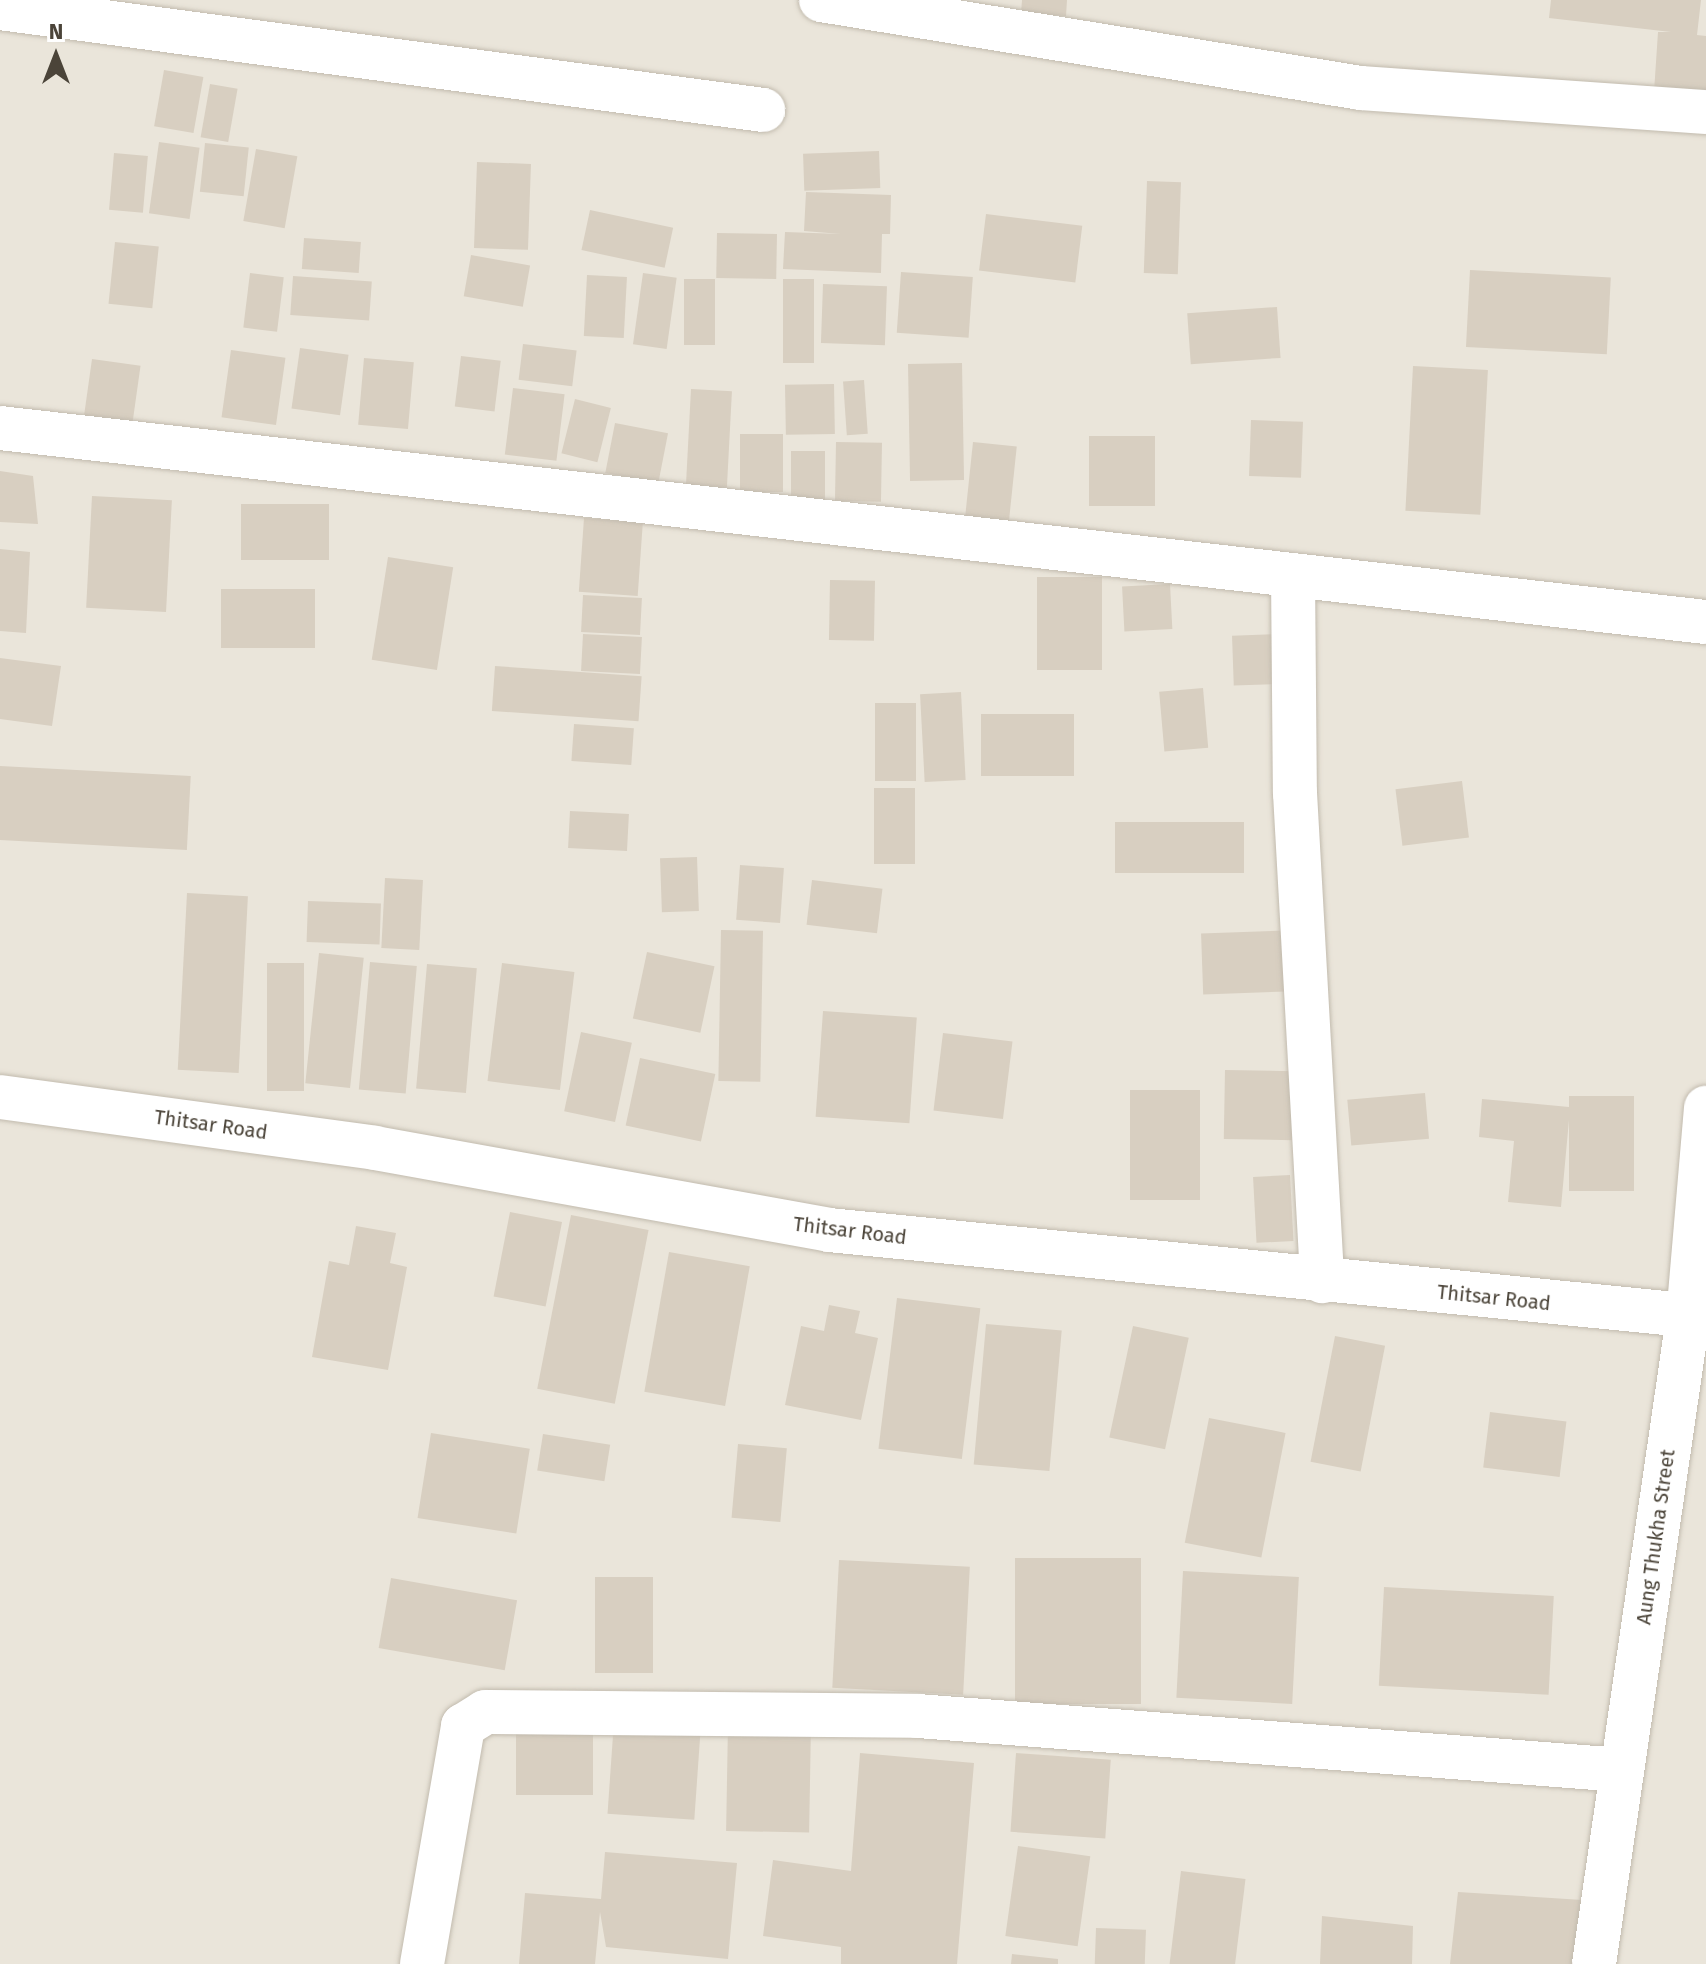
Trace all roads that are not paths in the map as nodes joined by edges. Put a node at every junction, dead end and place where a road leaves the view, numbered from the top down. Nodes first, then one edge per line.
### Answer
1 (821, 0) edge
2 (0, 8) edge
3 (763, 110) dead end
4 (1706, 112) edge
5 (0, 428) edge
6 (1293, 575) junction
7 (1706, 622) edge
8 (0, 1097) edge
9 (1706, 1108) edge
10 (1322, 1281) junction
11 (1697, 1317) edge
12 (1622, 1770) junction
13 (422, 1964) edge
14 (1594, 1964) edge

1 - 4 street
2 - 3 street
5 - 6 street
6 - 7 street
6 - 10 street
8 - 10 street, Thitsar Road
9 - 11 street, Aung Thukha Street
10 - 11 street, Thitsar Road
11 - 12 street, Aung Thukha Street
12 - 13 street
12 - 14 street, Aung Thukha Street

